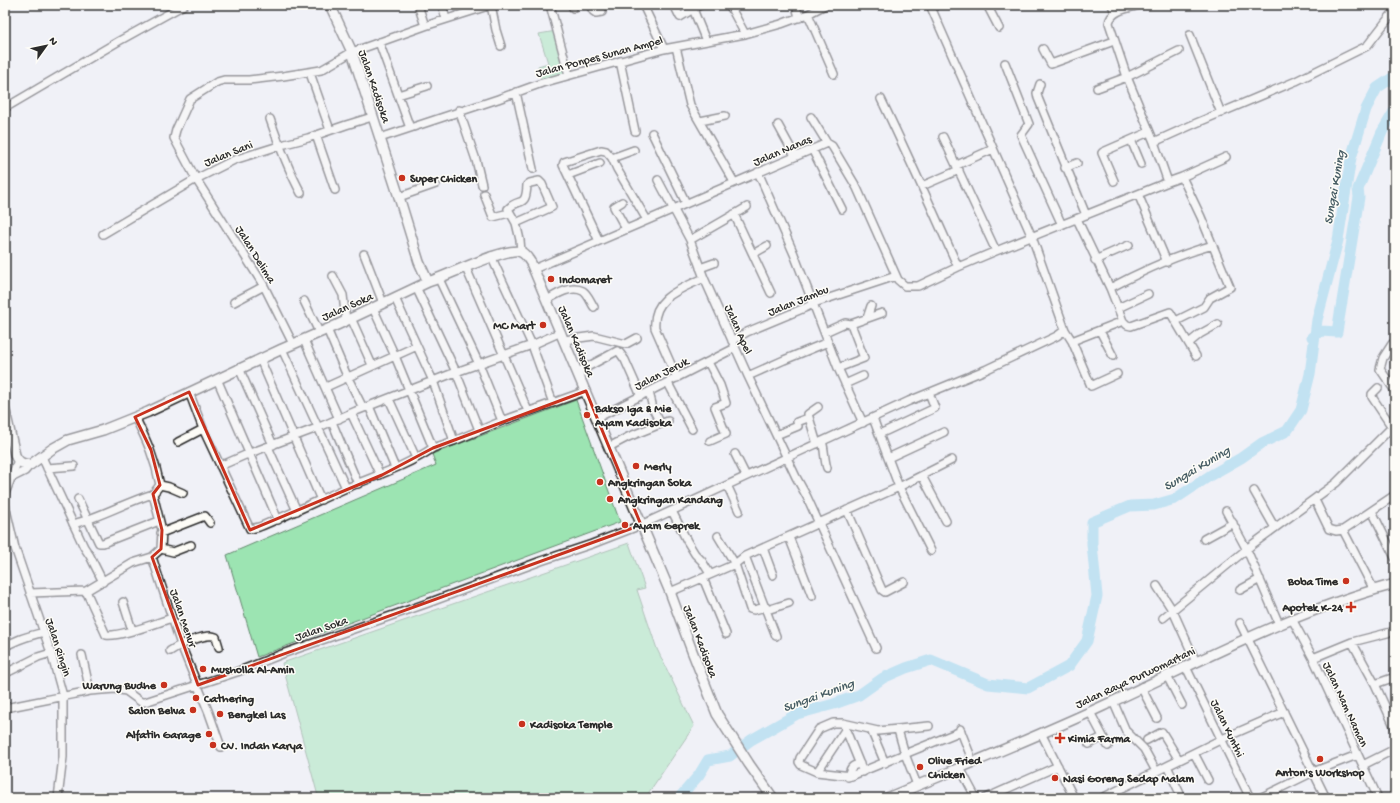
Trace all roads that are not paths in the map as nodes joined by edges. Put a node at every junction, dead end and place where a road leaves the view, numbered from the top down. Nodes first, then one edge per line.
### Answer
1 (330, 5) edge
2 (418, 5) edge
3 (442, 5) edge
4 (491, 5) edge
5 (550, 5) edge
6 (590, 5) edge
7 (643, 5) edge
8 (674, 5) edge
9 (700, 5) edge
10 (796, 5) edge
11 (825, 5) edge
12 (930, 5) edge
13 (987, 5) edge
14 (1112, 5) edge
15 (1140, 5) edge
16 (180, 6) edge
17 (481, 7) edge
18 (731, 8) dead end
19 (692, 9) junction
20 (1395, 10) edge
21 (602, 12) dead end
22 (1115, 12) junction
23 (808, 14) junction
24 (799, 18) junction
25 (446, 19) junction
26 (425, 26) junction
27 (999, 28) dead end
28 (745, 34) junction
29 (1190, 35) dead end
30 (706, 41) junction
31 (1114, 41) junction
32 (379, 42) junction
33 (501, 46) dead end
34 (676, 47) junction
35 (664, 49) junction
36 (1043, 49) dead end
37 (1179, 51) dead end
38 (352, 52) junction
39 (620, 61) junction
40 (1005, 63) dead end
41 (310, 73) junction
42 (834, 74) dead end
43 (569, 75) junction
44 (1127, 77) junction
45 (1040, 84) dead end
46 (427, 86) dead end
47 (1097, 88) dead end
48 (516, 92) junction
49 (398, 95) junction
50 (881, 99) dead end
51 (5, 108) edge
52 (459, 110) junction
53 (1221, 113) junction
54 (725, 116) dead end
55 (372, 117) junction
56 (811, 117) dead end
57 (270, 119) dead end
58 (700, 121) junction
59 (778, 125) dead end
60 (410, 128) junction
61 (330, 130) junction
62 (635, 131) dead end
63 (1149, 132) junction
64 (652, 133) dead end
65 (316, 135) junction
66 (943, 137) dead end
67 (380, 138) junction
68 (1131, 140) junction
69 (1154, 142) junction
70 (827, 144) junction
71 (279, 145) junction
72 (812, 149) junction
73 (994, 149) junction
74 (634, 150) dead end
75 (795, 156) junction
76 (612, 158) junction
77 (1226, 158) dead end
78 (600, 163) dead end
79 (1077, 163) dead end
80 (1141, 164) dead end
81 (958, 167) junction
82 (1066, 168) junction
83 (533, 169) dead end
84 (758, 172) junction
85 (568, 175) junction
86 (1182, 177) junction
87 (196, 179) junction
88 (658, 180) dead end
89 (1114, 181) dead end
90 (734, 182) junction
91 (1168, 182) junction
92 (436, 184) dead end
93 (482, 185) dead end
94 (922, 186) junction
95 (335, 190) dead end
96 (301, 193) dead end
97 (484, 194) dead end
98 (1138, 194) junction
99 (399, 197) junction
100 (622, 202) dead end
101 (686, 203) junction
102 (747, 207) dead end
103 (674, 209) junction
104 (842, 209) dead end
105 (509, 213) junction
106 (734, 214) junction
107 (1086, 215) junction
108 (1076, 219) junction
109 (647, 220) junction
110 (516, 223) junction
111 (1062, 225) junction
112 (626, 229) junction
113 (103, 234) dead end
114 (1032, 237) junction
115 (690, 240) junction
116 (599, 241) junction
117 (1129, 245) dead end
118 (1213, 245) junction
119 (767, 246) dead end
120 (521, 251) junction
121 (996, 251) junction
122 (364, 254) dead end
123 (753, 254) junction
124 (491, 256) junction
125 (1095, 260) junction
126 (1167, 262) junction
127 (714, 263) dead end
128 (958, 267) junction
129 (466, 268) junction
130 (700, 268) junction
131 (534, 269) junction
132 (333, 276) dead end
133 (896, 276) junction
134 (704, 278) junction
135 (439, 279) junction
136 (428, 282) junction
137 (264, 286) junction
138 (416, 287) junction
139 (1110, 288) junction
140 (771, 293) dead end
141 (1148, 294) dead end
142 (395, 298) junction
143 (547, 300) junction
144 (304, 301) dead end
145 (234, 302) dead end
146 (383, 303) junction
147 (814, 303) junction
148 (871, 306) dead end
149 (594, 307) dead end
150 (373, 308) junction
151 (1118, 308) junction
152 (882, 313) dead end
153 (867, 318) junction
154 (349, 320) junction
155 (1123, 321) junction
156 (1176, 321) junction
157 (851, 324) junction
158 (1218, 324) dead end
159 (323, 330) junction
160 (1065, 330) junction
161 (1100, 331) junction
162 (825, 332) junction
163 (562, 336) junction
164 (636, 338) dead end
165 (304, 340) junction
166 (732, 340) junction
167 (1072, 341) junction
168 (828, 342) junction
169 (1189, 343) junction
170 (293, 344) junction
171 (532, 345) junction
172 (1394, 345) edge
173 (417, 346) junction
174 (735, 348) junction
175 (282, 349) junction
176 (505, 355) junction
177 (395, 356) junction
178 (1113, 356) dead end
179 (1196, 356) dead end
180 (260, 360) junction
181 (708, 362) junction
182 (479, 364) junction
183 (372, 365) junction
184 (239, 368) junction
185 (838, 368) junction
186 (456, 372) junction
187 (578, 372) junction
188 (1116, 374) dead end
189 (348, 376) junction
190 (748, 376) junction
191 (863, 376) dead end
192 (677, 378) junction
193 (217, 379) junction
194 (433, 381) junction
195 (668, 382) junction
196 (845, 384) junction
197 (326, 387) junction
198 (1378, 388) dead end
199 (410, 391) junction
200 (586, 391) junction
201 (1395, 391) edge
202 (189, 392) junction
203 (648, 392) junction
204 (929, 393) junction
205 (641, 396) junction
206 (389, 398) junction
207 (553, 403) junction
208 (366, 407) junction
209 (818, 407) dead end
210 (5, 411) edge
211 (528, 411) junction
212 (350, 413) junction
213 (136, 417) junction
214 (597, 418) junction
215 (808, 418) junction
216 (873, 418) junction
217 (335, 420) junction
218 (502, 421) junction
219 (668, 421) dead end
220 (863, 423) junction
221 (661, 424) junction
222 (1394, 426) edge
223 (317, 428) junction
224 (203, 429) junction
225 (692, 429) dead end
226 (479, 430) junction
227 (944, 432) dead end
228 (879, 434) junction
229 (776, 435) junction
230 (293, 438) junction
231 (454, 441) junction
232 (710, 441) dead end
233 (178, 442) dead end
234 (819, 443) junction
235 (270, 446) junction
236 (609, 447) junction
237 (433, 448) junction
238 (250, 453) junction
239 (735, 454) dead end
240 (42, 457) junction
241 (786, 457) junction
242 (416, 458) junction
243 (888, 458) junction
244 (18, 460) junction
245 (952, 460) dead end
246 (30, 465) junction
247 (74, 466) dead end
248 (220, 466) junction
249 (47, 468) junction
250 (395, 468) junction
251 (827, 468) dead end
252 (380, 475) junction
253 (746, 476) junction
254 (922, 476) junction
255 (11, 478) junction
256 (358, 484) junction
257 (160, 485) junction
258 (727, 485) junction
259 (899, 487) junction
260 (346, 488) junction
261 (1254, 491) dead end
262 (183, 493) dead end
263 (5, 494) edge
264 (153, 494) junction
265 (1395, 495) edge
266 (78, 499) dead end
267 (321, 500) junction
268 (1314, 500) junction
269 (5, 505) edge
270 (847, 510) junction
271 (297, 511) junction
272 (672, 511) junction
273 (739, 511) dead end
274 (1226, 511) dead end
275 (1372, 511) junction
276 (88, 520) junction
277 (278, 520) junction
278 (159, 521) junction
279 (946, 521) dead end
280 (210, 523) dead end
281 (818, 523) junction
282 (1233, 523) junction
283 (73, 524) junction
284 (641, 525) junction
285 (1275, 528) junction
286 (1343, 530) junction
287 (161, 533) junction
288 (718, 536) dead end
289 (789, 537) junction
290 (1204, 539) dead end
291 (13, 540) junction
292 (5, 543) edge
293 (191, 545) dead end
294 (763, 548) junction
295 (161, 549) junction
296 (1247, 550) junction
297 (931, 551) dead end
298 (745, 556) junction
299 (152, 557) junction
300 (1395, 558) edge
301 (735, 564) junction
302 (772, 575) dead end
303 (706, 576) junction
304 (1260, 579) junction
305 (103, 582) junction
306 (904, 582) dead end
307 (1395, 584) edge
308 (1157, 586) dead end
309 (1240, 590) dead end
310 (1374, 590) junction
311 (86, 592) junction
312 (670, 592) junction
313 (30, 593) junction
314 (812, 596) dead end
315 (123, 602) dead end
316 (789, 603) dead end
317 (766, 608) junction
318 (1173, 611) junction
319 (172, 618) junction
320 (1163, 618) dead end
321 (1292, 619) junction
322 (1240, 623) dead end
323 (1280, 624) junction
324 (132, 630) junction
325 (1395, 631) edge
326 (44, 632) junction
327 (726, 634) dead end
328 (776, 636) dead end
329 (1248, 639) junction
330 (1352, 642) junction
331 (181, 645) junction
332 (219, 647) dead end
333 (5, 648) edge
334 (876, 648) dead end
335 (170, 651) dead end
336 (51, 653) junction
337 (82, 655) dead end
338 (1313, 658) junction
339 (1196, 662) junction
340 (1186, 667) junction
341 (5, 670) edge
342 (1167, 676) junction
343 (1395, 676) edge
344 (1375, 684) junction
345 (198, 685) junction
346 (1141, 688) junction
347 (90, 691) junction
348 (63, 696) junction
349 (1113, 702) junction
350 (1182, 705) dead end
351 (5, 708) edge
352 (1090, 712) junction
353 (1284, 712) junction
354 (1157, 718) dead end
355 (929, 726) dead end
356 (844, 727) junction
357 (1395, 728) edge
358 (870, 730) junction
359 (898, 730) junction
360 (1041, 733) junction
361 (1103, 737) junction
362 (1147, 740) dead end
363 (1222, 740) junction
364 (1089, 744) dead end
365 (1108, 746) dead end
366 (221, 747) dead end
367 (1395, 749) edge
368 (1194, 753) junction
369 (905, 754) junction
370 (1357, 755) junction
371 (1179, 760) junction
372 (885, 762) junction
373 (973, 762) junction
374 (860, 764) junction
375 (1058, 766) junction
376 (1167, 766) junction
377 (1363, 766) junction
378 (960, 768) junction
379 (818, 772) junction
380 (863, 772) junction
381 (1156, 772) junction
382 (1314, 772) junction
383 (848, 777) junction
384 (1208, 780) dead end
385 (917, 785) junction
386 (58, 798) edge
387 (773, 798) edge
388 (887, 798) edge
389 (976, 798) edge
390 (986, 798) edge
391 (1072, 798) edge
392 (1102, 798) edge
393 (1182, 798) edge
394 (1250, 798) edge
395 (1260, 798) edge
396 (1326, 798) edge
397 (1378, 798) edge

1 - 38 street, Jalan Kadisoka
2 - 26 street
3 - 25 street
4 - 17 street
4 - 33 street
5 - 43 street
6 - 21 street
7 - 35 street
8 - 19 street
9 - 19 street
10 - 24 street
11 - 23 street, Jalan Ponpes Sunan Ampel
12 - 73 street
13 - 27 street
14 - 22 street
15 - 22 street
16 - 51 street
17 - 25 street
18 - 28 street
19 - 30 street
20 - 53 street
22 - 31 street
23 - 24 street, Jalan Ponpes Sunan Ampel
23 - 42 street
24 - 28 street, Jalan Ponpes Sunan Ampel
25 - 26 street
26 - 32 street
28 - 30 street, Jalan Ponpes Sunan Ampel
29 - 53 street
30 - 34 street, Jalan Ponpes Sunan Ampel
31 - 36 street
31 - 44 street
32 - 38 street
32 - 49 street
34 - 35 street, Jalan Ponpes Sunan Ampel
34 - 58 street
35 - 39 street, Jalan Ponpes Sunan Ampel
37 - 44 street
38 - 41 street
38 - 55 street, Jalan Kadisoka
39 - 43 street, Jalan Ponpes Sunan Ampel
39 - 62 street
40 - 111 street
41 - 61 street
41 - 87 street, Jalan Delima
43 - 48 street, Jalan Ponpes Sunan Ampel
44 - 47 street
44 - 63 street
45 - 82 street
46 - 49 street
48 - 52 street, Jalan Ponpes Sunan Ampel
48 - 83 street
49 - 60 street
50 - 94 street
52 - 60 street, Jalan Ponpes Sunan Ampel
52 - 93 street
53 - 69 street
54 - 58 street
55 - 61 street, Jalan Sani
55 - 67 street, Jalan Kadisoka
56 - 70 street
57 - 71 street
58 - 90 street
59 - 75 street
60 - 67 street, Jalan Ponpes Sunan Ampel
61 - 65 street, Jalan Sani
63 - 68 street
63 - 69 street
64 - 101 street
65 - 71 street, Jalan Sani
65 - 95 street
66 - 81 street
67 - 99 street, Jalan Kadisoka
68 - 80 street
68 - 89 street
69 - 91 street
70 - 72 street, Jalan Nanas
70 - 133 street, Jalan Nanas
71 - 87 street, Jalan Sani
71 - 96 street
72 - 75 street, Jalan Nanas
72 - 104 street
73 - 81 street
73 - 114 street
74 - 76 street
75 - 84 street, Jalan Nanas
76 - 85 street
76 - 109 street
77 - 86 street
78 - 85 street
79 - 82 street
81 - 94 street
81 - 121 street
82 - 107 street
84 - 90 street, Jalan Nanas
84 - 147 street
85 - 116 street
86 - 91 street
86 - 118 street
87 - 113 street, Jalan Sani
87 - 137 street, Jalan Delima
88 - 103 street, Jalan Apel
90 - 101 street, Jalan Nanas
91 - 98 street
92 - 99 street
94 - 128 street
97 - 105 street
98 - 107 street
98 - 126 street
99 - 136 street, Jalan Kadisoka
100 - 112 street
101 - 103 street, Jalan Nanas
102 - 106 street
103 - 109 street, Jalan Nanas
103 - 115 street, Jalan Apel
105 - 110 street
105 - 110 street
106 - 115 street
106 - 123 street
107 - 108 street
108 - 111 street
108 - 125 street
109 - 112 street, Jalan Nanas
110 - 120 street
111 - 114 street
112 - 116 street, Jalan Nanas
114 - 121 street
114 - 160 street
115 - 130 street, Jalan Apel
116 - 131 street, Jalan Nanas
117 - 125 street
118 - 126 street
118 - 156 street
119 - 123 street
120 - 124 street
120 - 131 street, Jalan Kadisoka
121 - 128 street
122 - 146 street
123 - 140 street
124 - 129 street
124 - 171 street
125 - 139 street
126 - 139 street
127 - 130 street
128 - 133 street
129 - 135 street
129 - 176 street
130 - 134 street, Jalan Apel
131 - 143 street, Jalan Kadisoka
132 - 154 street
133 - 147 street, Jalan Jambu
134 - 166 street, Jalan Apel
134 - 192 street
135 - 136 street
135 - 182 street
136 - 138 street, Jalan Soka
137 - 145 street
137 - 170 street, Jalan Delima
138 - 142 street, Jalan Soka
138 - 186 street
139 - 151 street
141 - 151 street
142 - 146 street, Jalan Soka
142 - 173 street
143 - 149 street
143 - 163 street, Jalan Kadisoka
144 - 159 street
146 - 150 street, Jalan Soka
147 - 162 street
147 - 166 street, Jalan Jambu
148 - 153 street
150 - 154 street, Jalan Soka
150 - 177 street
151 - 155 street
152 - 153 street
153 - 157 street
154 - 159 street, Jalan Soka
154 - 183 street
155 - 156 street
155 - 161 street
156 - 169 street
157 - 162 street
157 - 185 street
158 - 169 street
159 - 165 street, Jalan Soka
159 - 189 street
160 - 167 street
160 - 204 street, Jalan Soka
161 - 167 street
161 - 178 street
162 - 168 street
163 - 164 street
163 - 171 street
163 - 187 street, Jalan Kadisoka
165 - 170 street, Jalan Soka
165 - 197 street
166 - 174 street, Jalan Apel
167 - 188 street
168 - 185 street
168 - 190 street
169 - 179 street
170 - 175 street, Jalan Soka
171 - 176 street
171 - 207 street
172 - 201 street
173 - 177 street
173 - 194 street
174 - 181 street, Jalan Jeruk
174 - 190 street, Jalan Apel
175 - 180 street, Jalan Soka
175 - 223 street
176 - 182 street
176 - 211 street
177 - 183 street
177 - 199 street
180 - 184 street, Jalan Soka
180 - 230 street
181 - 192 street, Jalan Jeruk
181 - 232 street
182 - 186 street
182 - 218 street
183 - 189 street
184 - 193 street, Jalan Soka
184 - 235 street
185 - 196 street
186 - 194 street
186 - 226 street
187 - 200 street, Jalan Kadisoka
187 - 205 street
189 - 197 street
189 - 208 street
190 - 229 street, Jalan Apel
191 - 196 street
192 - 195 street, Jalan Jeruk
193 - 202 street, Jalan Soka
193 - 238 street
194 - 199 street
194 - 231 street
195 - 203 street, Jalan Jeruk
195 - 225 street
196 - 220 street
197 - 217 street
198 - 222 street
199 - 206 street
199 - 237 street
200 - 207 street
200 - 214 street, Jalan Kadisoka
202 - 213 street, Jalan Soka
202 - 224 street
203 - 205 street, Jalan Jeruk
203 - 221 street
204 - 216 street, Jalan Soka
204 - 228 street
205 - 214 street, Jalan Jeruk
206 - 208 street
206 - 242 street
207 - 211 street
208 - 212 street
208 - 250 street
209 - 215 street
210 - 244 street
211 - 218 street
212 - 217 street
212 - 252 street
213 - 240 street, Jalan Soka
213 - 257 street
214 - 236 street, Jalan Kadisoka
215 - 229 street
215 - 234 street
216 - 220 street, Jalan Soka
216 - 228 street
217 - 223 street
217 - 256 street
218 - 226 street
219 - 221 street
220 - 234 street, Jalan Soka
221 - 236 street
222 - 268 street
223 - 230 street
223 - 260 street
224 - 233 street
224 - 248 street
226 - 231 street
227 - 243 street
228 - 243 street
229 - 241 street, Jalan Apel
230 - 235 street
230 - 267 street
231 - 237 street
234 - 241 street, Jalan Soka
234 - 251 street
235 - 238 street
235 - 271 street
236 - 284 street, Jalan Kadisoka
237 - 242 street
238 - 248 street
238 - 277 street
239 - 253 street
240 - 246 street, Jalan Soka
240 - 249 street
241 - 253 street, Jalan Soka
241 - 281 street, Jalan Apel
242 - 250 street
243 - 259 street
244 - 246 street
244 - 255 street
245 - 254 street
246 - 255 street
247 - 249 street
248 - 277 street
249 - 283 street
250 - 252 street
252 - 256 street
253 - 258 street, Jalan Soka
254 - 259 street
254 - 279 street
255 - 263 street
256 - 260 street
257 - 262 street
257 - 264 street
258 - 272 street, Jalan Soka
258 - 273 street
259 - 270 street
259 - 297 street
260 - 267 street
261 - 285 street
264 - 276 street
264 - 278 street
265 - 275 street
266 - 276 street
267 - 271 street
268 - 285 street
268 - 286 street
269 - 291 street, Jalan Ringin
270 - 281 street
270 - 306 street
271 - 277 street
272 - 284 street, Jalan Soka
272 - 303 street
274 - 282 street
275 - 286 street
275 - 300 street
276 - 278 street
276 - 283 street
278 - 287 street
280 - 287 street
281 - 289 street
281 - 334 street, Jalan Apel
282 - 290 street
282 - 296 street
283 - 305 street
284 - 312 street, Jalan Kadisoka
284 - 345 street, Jalan Soka
285 - 296 street
286 - 310 street
287 - 295 street
288 - 301 street
289 - 294 street
289 - 314 street
291 - 292 street
291 - 313 street, Jalan Ringin
293 - 295 street
294 - 298 street
294 - 302 street
295 - 299 street
296 - 304 street
296 - 318 street
298 - 301 street
298 - 317 street
299 - 305 street
299 - 319 street, Jalan Menur
301 - 303 street
301 - 317 street
303 - 312 street
303 - 327 street
304 - 309 street
304 - 323 street
305 - 311 street
307 - 310 street, Jalan Raya Purwomartani
308 - 318 street
310 - 321 street, Jalan Raya Purwomartani
311 - 313 street
311 - 324 street
312 - 387 street, Jalan Kadisoka
313 - 326 street, Jalan Ringin
315 - 324 street
316 - 317 street
317 - 328 street
318 - 320 street
318 - 339 street
319 - 324 street
319 - 331 street, Jalan Menur
321 - 323 street, Jalan Raya Purwomartani
321 - 338 street, Jalan Nam Naman
322 - 329 street
323 - 329 street, Jalan Raya Purwomartani
325 - 330 street
326 - 333 street
326 - 336 street, Jalan Ringin
329 - 339 street, Jalan Raya Purwomartani
329 - 353 street
330 - 338 street
330 - 344 street
331 - 332 street
331 - 335 street
331 - 345 street, Jalan Menur
336 - 341 street
336 - 348 street, Jalan Ringin
337 - 347 street
338 - 370 street, Jalan Nam Naman
339 - 340 street, Jalan Raya Purwomartani
340 - 342 street, Jalan Raya Purwomartani
340 - 363 street, Jalan Kunthi
342 - 346 street, Jalan Raya Purwomartani
342 - 350 street
343 - 344 street
344 - 357 street
345 - 347 street, Jalan Soka
345 - 366 street, Jalan Menur
346 - 349 street, Jalan Raya Purwomartani
346 - 354 street
347 - 348 street, Jalan Soka
348 - 351 street, Jalan Soka
348 - 386 street, Jalan Ringin
349 - 352 street, Jalan Raya Purwomartani
349 - 381 street
352 - 360 street, Jalan Raya Purwomartani
352 - 361 street
353 - 363 street
353 - 382 street
355 - 359 street
356 - 358 street
356 - 374 street
356 - 379 street
356 - 379 street
358 - 359 street
358 - 372 street
359 - 369 street
360 - 373 street, Jalan Raya Purwomartani
360 - 375 street
361 - 364 street
361 - 365 street
362 - 371 street
363 - 368 street
363 - 394 street, Jalan Kunthi
367 - 377 street
368 - 371 street
368 - 384 street
369 - 372 street
369 - 373 street
369 - 385 street
370 - 377 street, Jalan Nam Naman
370 - 382 street
371 - 376 street
372 - 380 street
373 - 378 street, Jalan Raya Purwomartani
374 - 380 street
374 - 383 street
375 - 390 street
375 - 391 street
376 - 381 street
376 - 393 street
377 - 397 street, Jalan Nam Naman
378 - 385 street, Jalan Raya Purwomartani
378 - 389 street
379 - 383 street
380 - 383 street
381 - 392 street
382 - 395 street
382 - 396 street
385 - 388 street, Jalan Raya Purwomartani

